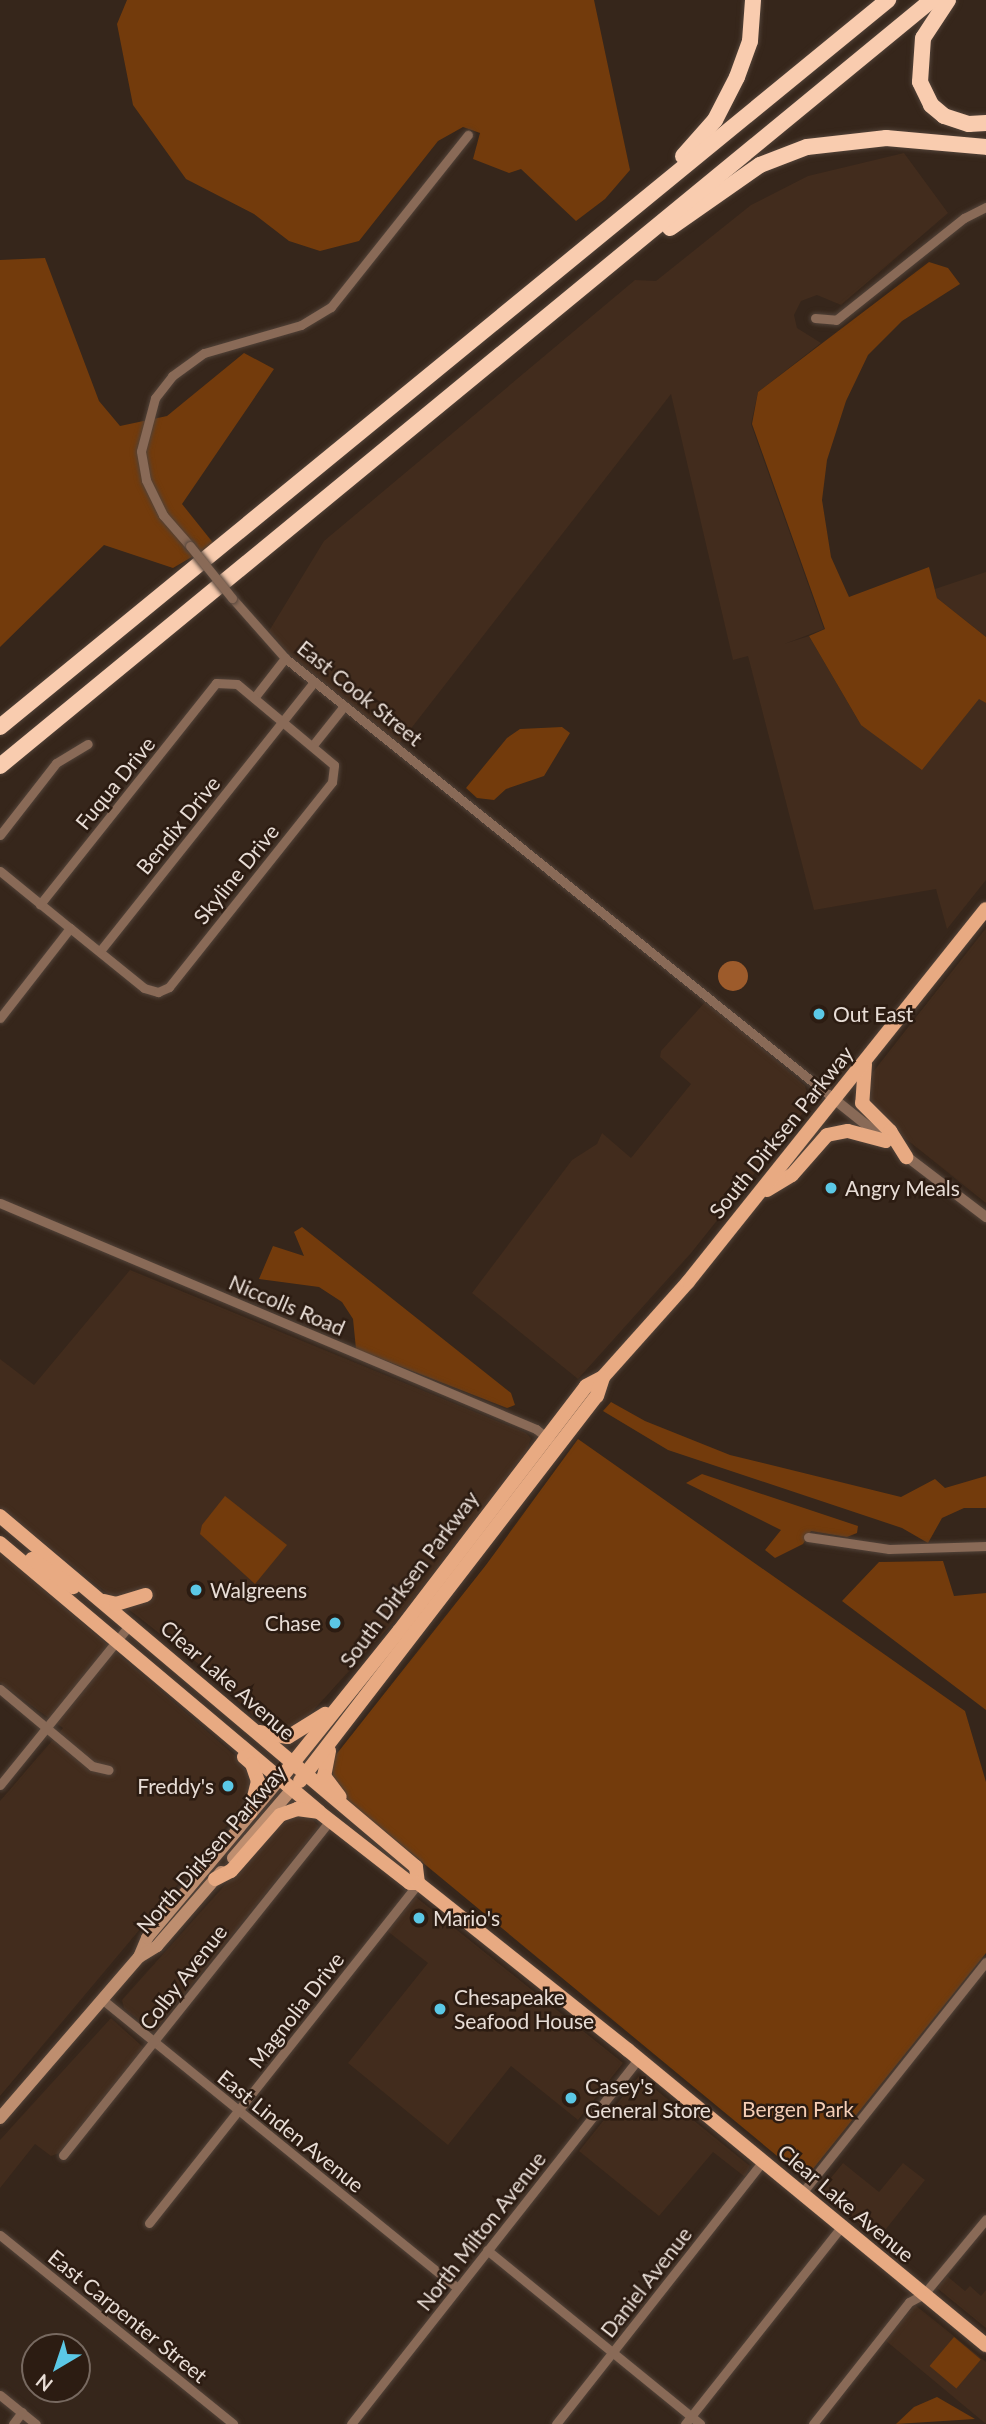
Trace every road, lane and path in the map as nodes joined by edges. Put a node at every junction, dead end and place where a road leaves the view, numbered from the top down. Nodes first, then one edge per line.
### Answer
1 (754, 0) edge
2 (888, 0) edge
3 (932, 0) edge
4 (948, 0) edge
5 (986, 122) edge
6 (468, 135) dead end
7 (986, 147) edge
8 (986, 207) edge
9 (593, 242) junction
10 (557, 309) junction
11 (815, 318) dead end
12 (285, 658) junction
13 (314, 682) junction
14 (254, 698) junction
15 (344, 706) junction
16 (283, 721) junction
17 (0, 727) edge
18 (88, 744) dead end
19 (313, 745) junction
20 (0, 766) edge
21 (0, 835) edge
22 (0, 871) edge
23 (40, 904) junction
24 (986, 909) edge
25 (70, 928) junction
26 (100, 951) junction
27 (0, 1018) edge
28 (866, 1059) junction
29 (834, 1099) junction
30 (886, 1141) junction
31 (906, 1157) junction
32 (756, 1196) junction
33 (0, 1203) edge
34 (986, 1217) edge
35 (551, 1441) junction
36 (0, 1516) edge
37 (808, 1538) dead end
38 (0, 1543) edge
39 (986, 1546) edge
40 (146, 1595) dead end
41 (104, 1601) junction
42 (120, 1637) junction
43 (164, 1683) junction
44 (0, 1689) edge
45 (343, 1701) junction
46 (47, 1727) junction
47 (256, 1731) junction
48 (332, 1742) junction
49 (292, 1764) junction
50 (108, 1770) dead end
51 (308, 1771) junction
52 (280, 1779) junction
53 (0, 1785) edge
54 (292, 1789) junction
55 (250, 1813) junction
56 (325, 1816) junction
57 (390, 1846) junction
58 (215, 1879) junction
59 (418, 1883) junction
60 (139, 1957) junction
61 (986, 1962) edge
62 (103, 2000) junction
63 (154, 2042) junction
64 (638, 2059) junction
65 (239, 2111) junction
66 (0, 2118) edge
67 (63, 2155) dead end
68 (763, 2161) junction
69 (802, 2193) junction
70 (986, 2219) edge
71 (149, 2224) dead end
72 (841, 2227) junction
73 (0, 2235) edge
74 (487, 2250) junction
75 (457, 2288) junction
76 (923, 2294) junction
77 (986, 2345) edge
78 (613, 2353) junction
79 (0, 2395) edge
80 (22, 2412) junction
81 (688, 2420) edge
82 (13, 2424) edge
83 (36, 2424) edge
84 (233, 2424) edge
85 (351, 2424) edge
86 (556, 2424) edge
87 (700, 2424) edge
88 (813, 2424) edge

1 - 9 highway
2 - 9 highway
3 - 10 highway
4 - 5 highway
6 - 12 street, East Cook Street, bridge
7 - 10 highway
8 - 11 street
9 - 17 highway
10 - 20 highway
12 - 13 street, East Cook Street
12 - 14 street
13 - 15 street, East Cook Street
13 - 16 street, Bendix Drive
14 - 16 street
14 - 23 street, Fuqua Drive
15 - 19 street
15 - 29 street, East Cook Street
16 - 19 street
16 - 26 street, Bendix Drive
18 - 21 street
19 - 26 street, Skyline Drive
22 - 23 street
23 - 25 street
24 - 28 main road, South Dirksen Parkway
25 - 26 street
25 - 27 street
28 - 29 main road, South Dirksen Parkway
28 - 31 main road
29 - 30 street, East Cook Street
29 - 32 main road, South Dirksen Parkway
30 - 31 street, East Cook Street
30 - 32 main road
31 - 34 street, East Cook Street
32 - 35 main road, South Dirksen Parkway
33 - 35 street, Niccolls Road
35 - 45 main road, South Dirksen Parkway
35 - 48 main road, South Dirksen Parkway
36 - 41 main road, Clear Lake Avenue
37 - 39 street
38 - 42 main road
40 - 41 main road
41 - 42 main road, Clear Lake Avenue
42 - 43 main road, Clear Lake Avenue
42 - 46 street
42 - 47 main road, Clear Lake Avenue
43 - 52 main road, Clear Lake Avenue
43 - 55 main road
44 - 46 street
45 - 47 main road
45 - 49 main road, South Dirksen Parkway
46 - 50 street
46 - 53 street
47 - 49 main road, Clear Lake Avenue
48 - 51 main road, South Dirksen Parkway
48 - 57 main road
49 - 51 main road, Clear Lake Avenue
49 - 52 main road, South Dirksen Parkway
51 - 54 main road, North Dirksen Parkway
51 - 57 main road, Clear Lake Avenue
52 - 54 main road, Clear Lake Avenue
52 - 55 main road, North Dirksen Parkway
54 - 56 main road, Clear Lake Avenue
54 - 58 main road, North Dirksen Parkway
55 - 60 main road, North Dirksen Parkway
56 - 58 main road
56 - 59 main road, Clear Lake Avenue
56 - 63 street, Colby Avenue
57 - 59 main road, Clear Lake Avenue
58 - 60 main road, North Dirksen Parkway
59 - 64 main road, Clear Lake Avenue
59 - 65 street, Magnolia Drive
60 - 62 main road, North Dirksen Parkway
61 - 69 street
62 - 63 street, East Linden Avenue
62 - 66 main road, North Dirksen Parkway
63 - 65 street, East Linden Avenue
63 - 67 street, Colby Avenue
64 - 68 main road, Clear Lake Avenue
64 - 74 street, North Milton Avenue
65 - 71 street, Magnolia Drive
65 - 75 street, East Linden Avenue
68 - 69 main road, Clear Lake Avenue
68 - 78 street, Daniel Avenue
69 - 72 main road, Clear Lake Avenue
70 - 76 street
72 - 76 main road, Clear Lake Avenue
72 - 81 street
73 - 84 street, East Carpenter Street
74 - 75 street, North Milton Avenue
74 - 78 street
75 - 85 street, North Milton Avenue
76 - 77 main road, Clear Lake Avenue
76 - 88 street
78 - 81 street
78 - 86 street, Daniel Avenue
79 - 80 street
80 - 82 street
80 - 83 street
81 - 87 street

